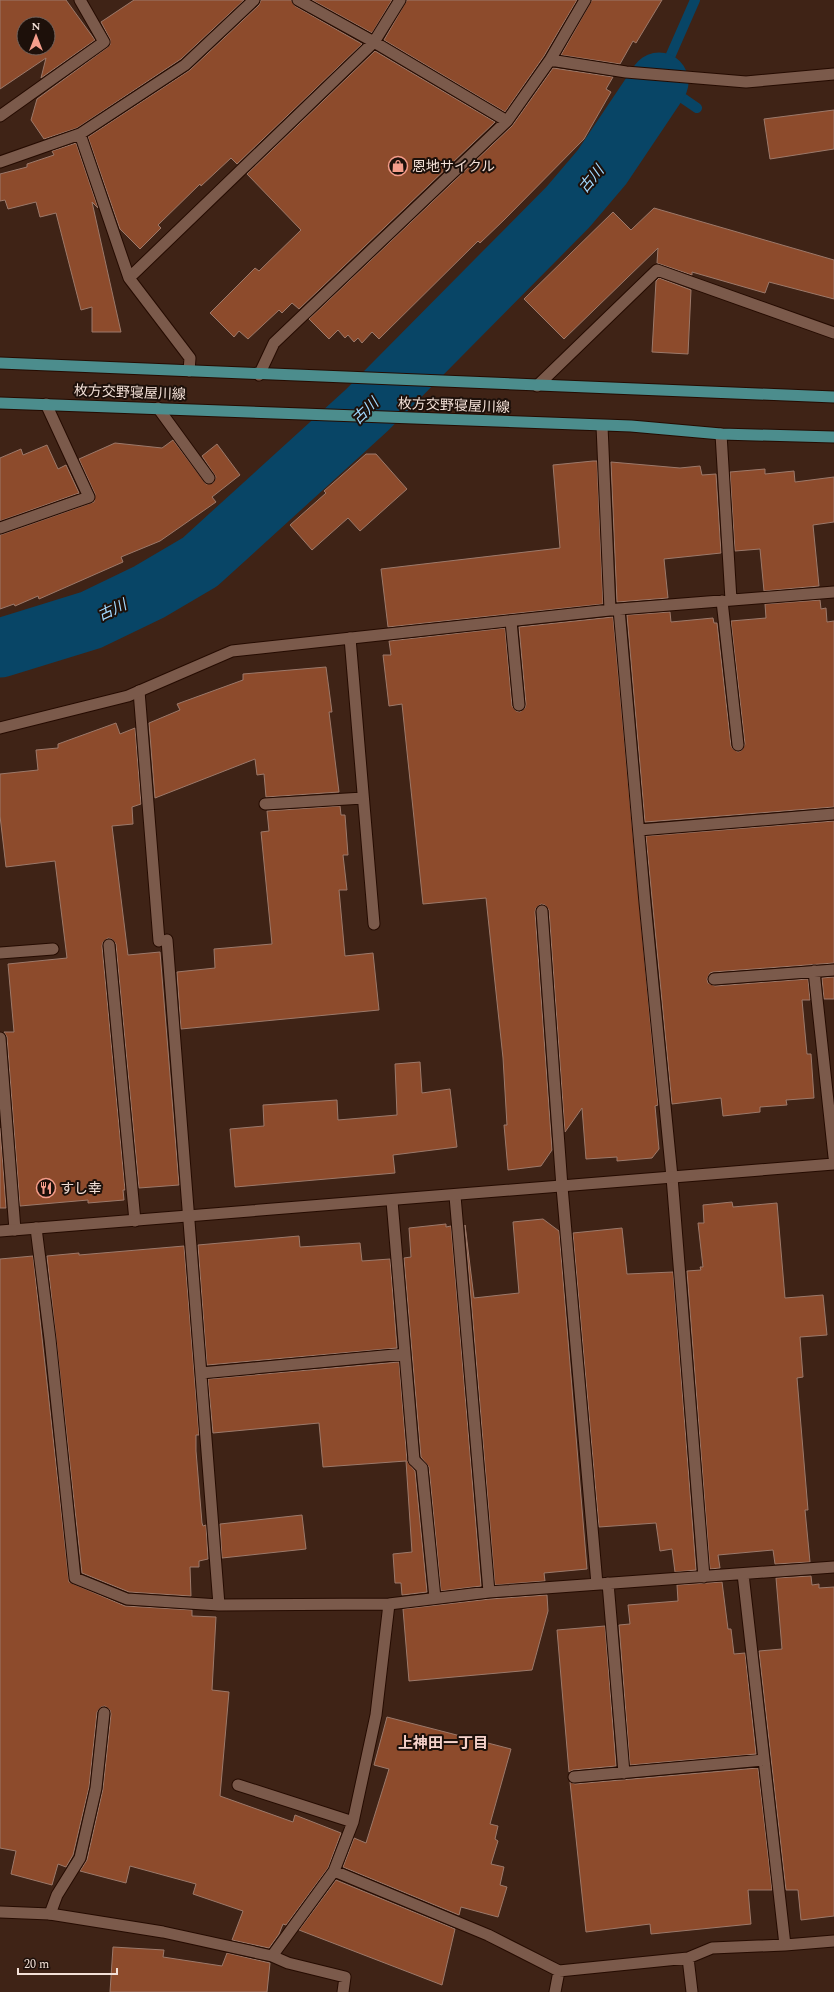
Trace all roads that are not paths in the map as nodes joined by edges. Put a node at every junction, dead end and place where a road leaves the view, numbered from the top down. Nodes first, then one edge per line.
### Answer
1 (80, 0) edge
2 (254, 0) edge
3 (298, 0) edge
4 (400, 0) edge
5 (585, 0) edge
6 (374, 42) junction
7 (550, 60) junction
8 (834, 74) edge
9 (0, 116) edge
10 (507, 121) junction
11 (80, 134) junction
12 (0, 162) edge
13 (129, 278) junction
14 (834, 333) edge
15 (0, 363) edge
16 (189, 371) junction
17 (259, 374) junction
18 (537, 386) junction
19 (834, 397) edge
20 (0, 403) edge
21 (46, 404) junction
22 (158, 408) junction
23 (602, 426) junction
24 (721, 434) junction
25 (834, 437) edge
26 (209, 478) dead end
27 (0, 528) edge
28 (834, 592) edge
29 (727, 601) junction
30 (615, 610) junction
31 (511, 621) junction
32 (350, 638) junction
33 (139, 691) junction
34 (519, 705) dead end
35 (0, 728) edge
36 (738, 745) dead end
37 (363, 798) junction
38 (265, 804) dead end
39 (834, 814) edge
40 (639, 830) junction
41 (542, 911) dead end
42 (374, 924) dead end
43 (109, 945) dead end
44 (53, 949) dead end
45 (0, 953) edge
46 (834, 970) edge
47 (814, 972) junction
48 (714, 979) dead end
49 (0, 1038) edge
50 (834, 1157) edge
51 (834, 1164) edge
52 (672, 1177) junction
53 (562, 1187) junction
54 (455, 1196) junction
55 (392, 1201) junction
56 (189, 1216) junction
57 (135, 1221) junction
58 (36, 1228) junction
59 (15, 1230) junction
60 (0, 1231) edge
61 (405, 1354) junction
62 (201, 1373) junction
63 (834, 1567) edge
64 (743, 1574) junction
65 (704, 1577) junction
66 (608, 1583) junction
67 (597, 1584) junction
68 (489, 1592) junction
69 (435, 1598) junction
70 (389, 1604) junction
71 (219, 1605) junction
72 (104, 1713) dead end
73 (764, 1760) junction
74 (624, 1772) junction
75 (574, 1777) dead end
76 (238, 1785) dead end
77 (353, 1822) junction
78 (334, 1871) junction
79 (0, 1912) edge
80 (50, 1914) junction
81 (834, 1941) edge
82 (784, 1945) junction
83 (272, 1956) junction
84 (688, 1958) junction
85 (559, 1971) junction
86 (343, 1992) edge
87 (555, 1992) edge
88 (692, 1992) edge

1 - 9 street
2 - 11 street
3 - 6 street
4 - 6 street
5 - 7 street
6 - 10 street
6 - 13 street
7 - 8 street
7 - 10 street
10 - 17 street
11 - 12 street
11 - 13 street
13 - 16 street
14 - 18 street
15 - 16 main road, 枚方交野寝屋川線
16 - 17 main road, 枚方交野寝屋川線
17 - 18 main road, 枚方交野寝屋川線
18 - 19 main road, 枚方交野寝屋川線
20 - 21 main road, 枚方交野寝屋川線
21 - 22 main road, 枚方交野寝屋川線
21 - 27 street
22 - 23 main road, 枚方交野寝屋川線
22 - 26 street
23 - 24 main road, 枚方交野寝屋川線
23 - 30 street
24 - 25 main road, 枚方交野寝屋川線
24 - 29 street
28 - 29 street
29 - 30 street
29 - 36 street
30 - 31 street
30 - 40 street
31 - 32 street
31 - 34 street
32 - 33 street
32 - 37 street
33 - 35 street
33 - 56 street
37 - 38 street
37 - 42 street
39 - 40 street
40 - 52 street
41 - 53 street
43 - 57 street
44 - 45 street
46 - 47 street
47 - 48 street
47 - 50 street
49 - 59 street
51 - 52 street
52 - 53 street
52 - 65 street
53 - 54 street
53 - 67 street
54 - 55 street
54 - 68 street
55 - 56 street
55 - 61 street
56 - 57 street
56 - 62 street
57 - 58 street
58 - 59 street
58 - 71 street
59 - 60 street
61 - 62 street
61 - 69 street
62 - 71 street
63 - 64 street
64 - 65 street
64 - 73 street
65 - 66 street
66 - 67 street
66 - 74 street
67 - 68 street
68 - 69 street
69 - 70 street
70 - 71 street
70 - 77 street
72 - 80 street
73 - 74 street
73 - 82 street
74 - 75 street
76 - 77 street
77 - 78 street
78 - 83 street
78 - 85 street
79 - 80 street
80 - 83 street
81 - 82 street
82 - 84 street
83 - 86 street
84 - 85 street
84 - 88 street
85 - 87 street

